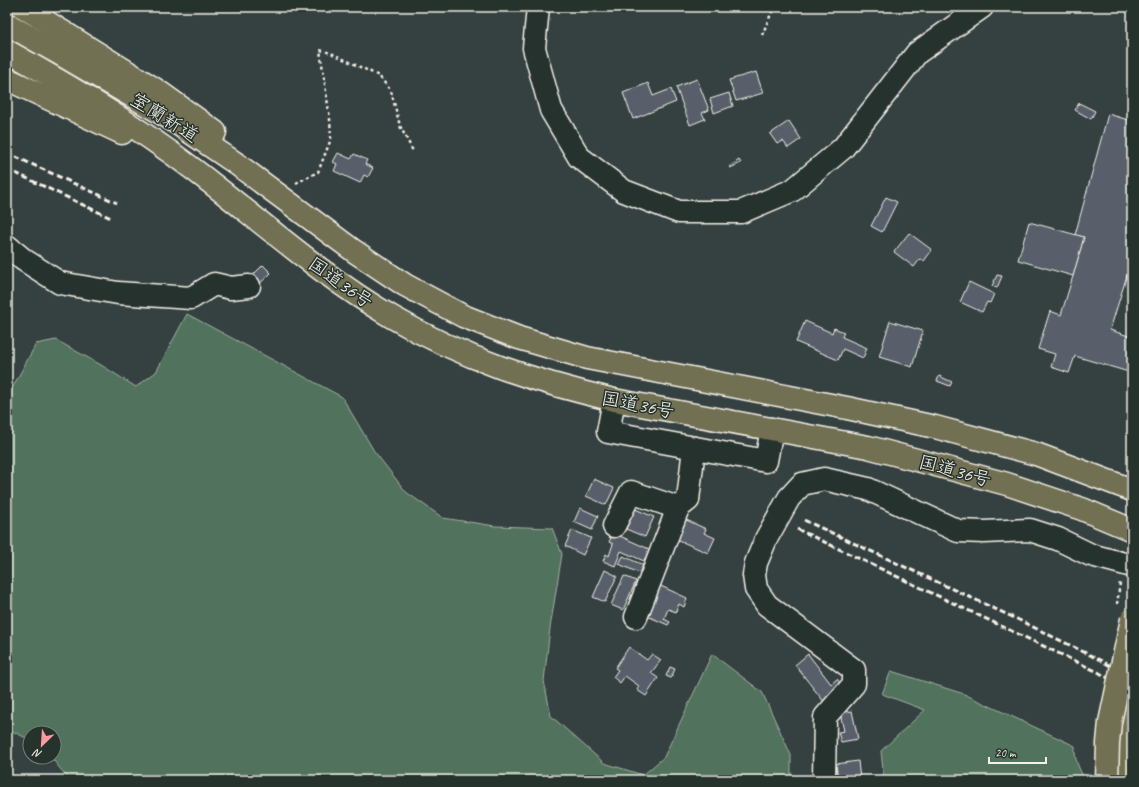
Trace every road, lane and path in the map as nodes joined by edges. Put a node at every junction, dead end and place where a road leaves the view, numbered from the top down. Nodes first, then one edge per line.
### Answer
1 (23, 7) edge
2 (538, 7) edge
3 (774, 7) edge
4 (982, 7) edge
5 (7, 24) edge
6 (762, 35) dead end
7 (7, 51) edge
8 (7, 79) edge
9 (413, 151) dead end
10 (192, 169) junction
11 (284, 189) junction
12 (316, 221) junction
13 (7, 246) edge
14 (249, 286) dead end
15 (614, 400) junction
16 (772, 429) junction
17 (694, 448) junction
18 (1132, 490) edge
19 (678, 508) junction
20 (614, 526) dead end
21 (1132, 530) edge
22 (1132, 566) edge
23 (636, 617) dead end
24 (1132, 619) edge
25 (1132, 699) edge
26 (824, 780) edge
27 (1107, 780) edge
28 (1127, 780) edge

1 - 11 highway
2 - 4 street
3 - 6 path
5 - 12 highway, 室蘭新道
7 - 10 highway, 室蘭新道
8 - 10 highway
9 - 11 path
10 - 15 highway, 国道36号
11 - 12 highway
12 - 18 highway, 国道36号
13 - 14 street
15 - 16 highway, 国道36号
15 - 17 street
16 - 17 street
16 - 21 highway, 国道36号
17 - 19 street
19 - 20 street
19 - 23 street
22 - 26 street
24 - 27 highway, bridge
25 - 28 highway

